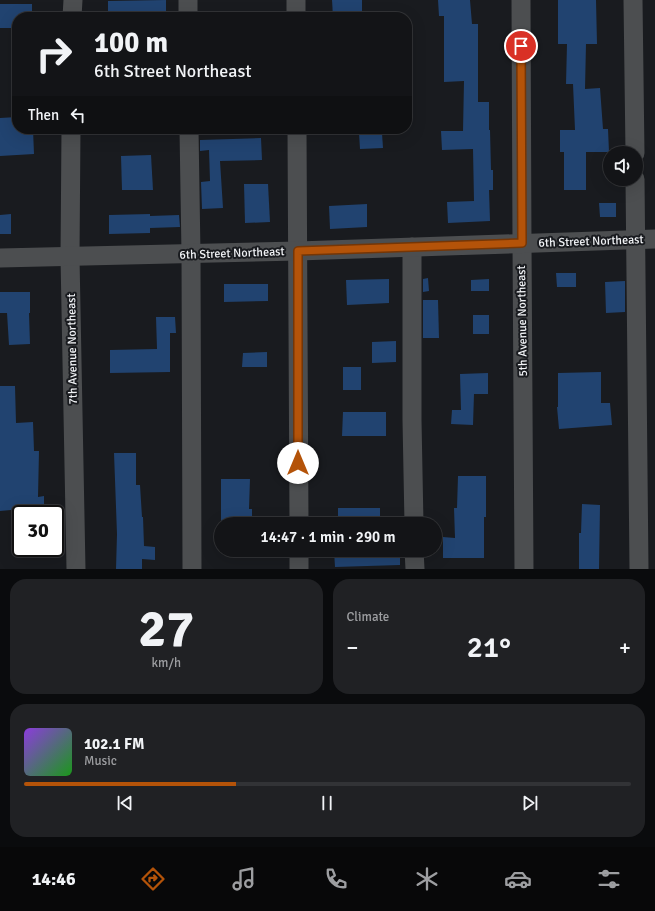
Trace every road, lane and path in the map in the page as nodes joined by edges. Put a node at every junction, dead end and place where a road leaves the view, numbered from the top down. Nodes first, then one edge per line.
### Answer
1 (72, 0) edge
2 (188, 0) edge
3 (296, 0) edge
4 (521, 0) edge
5 (633, 0) edge
6 (72, 12) edge
7 (188, 12) edge
8 (296, 12) edge
9 (71, 134) edge
10 (189, 134) edge
11 (297, 134) edge
12 (635, 146) edge
13 (635, 186) edge
14 (655, 239) edge
15 (636, 240) junction
16 (522, 243) junction
17 (412, 247) junction
18 (298, 251) junction
19 (191, 254) junction
20 (70, 257) junction
21 (0, 258) edge
22 (299, 517) edge
23 (414, 517) edge
24 (299, 557) edge
25 (414, 557) edge
26 (76, 569) edge
27 (192, 569) edge
28 (299, 569) edge
29 (415, 569) edge
30 (524, 569) edge
31 (639, 569) edge

1 - 6 street
2 - 7 street
3 - 8 street
4 - 16 street, 5th Avenue Northeast
5 - 12 street
9 - 20 street, 7th Avenue Northeast
10 - 19 street
11 - 18 street
13 - 15 street
14 - 15 street, 6th Street Northeast
15 - 16 street, 6th Street Northeast
15 - 31 street
16 - 17 street, 6th Street Northeast
16 - 30 street, 5th Avenue Northeast
17 - 18 street, 6th Street Northeast
17 - 23 street
18 - 19 street, 6th Street Northeast
18 - 22 street
19 - 20 street, 6th Street Northeast
19 - 27 street
20 - 21 street, 6th Street Northeast
20 - 26 street, 7th Avenue Northeast
24 - 28 street
25 - 29 street

